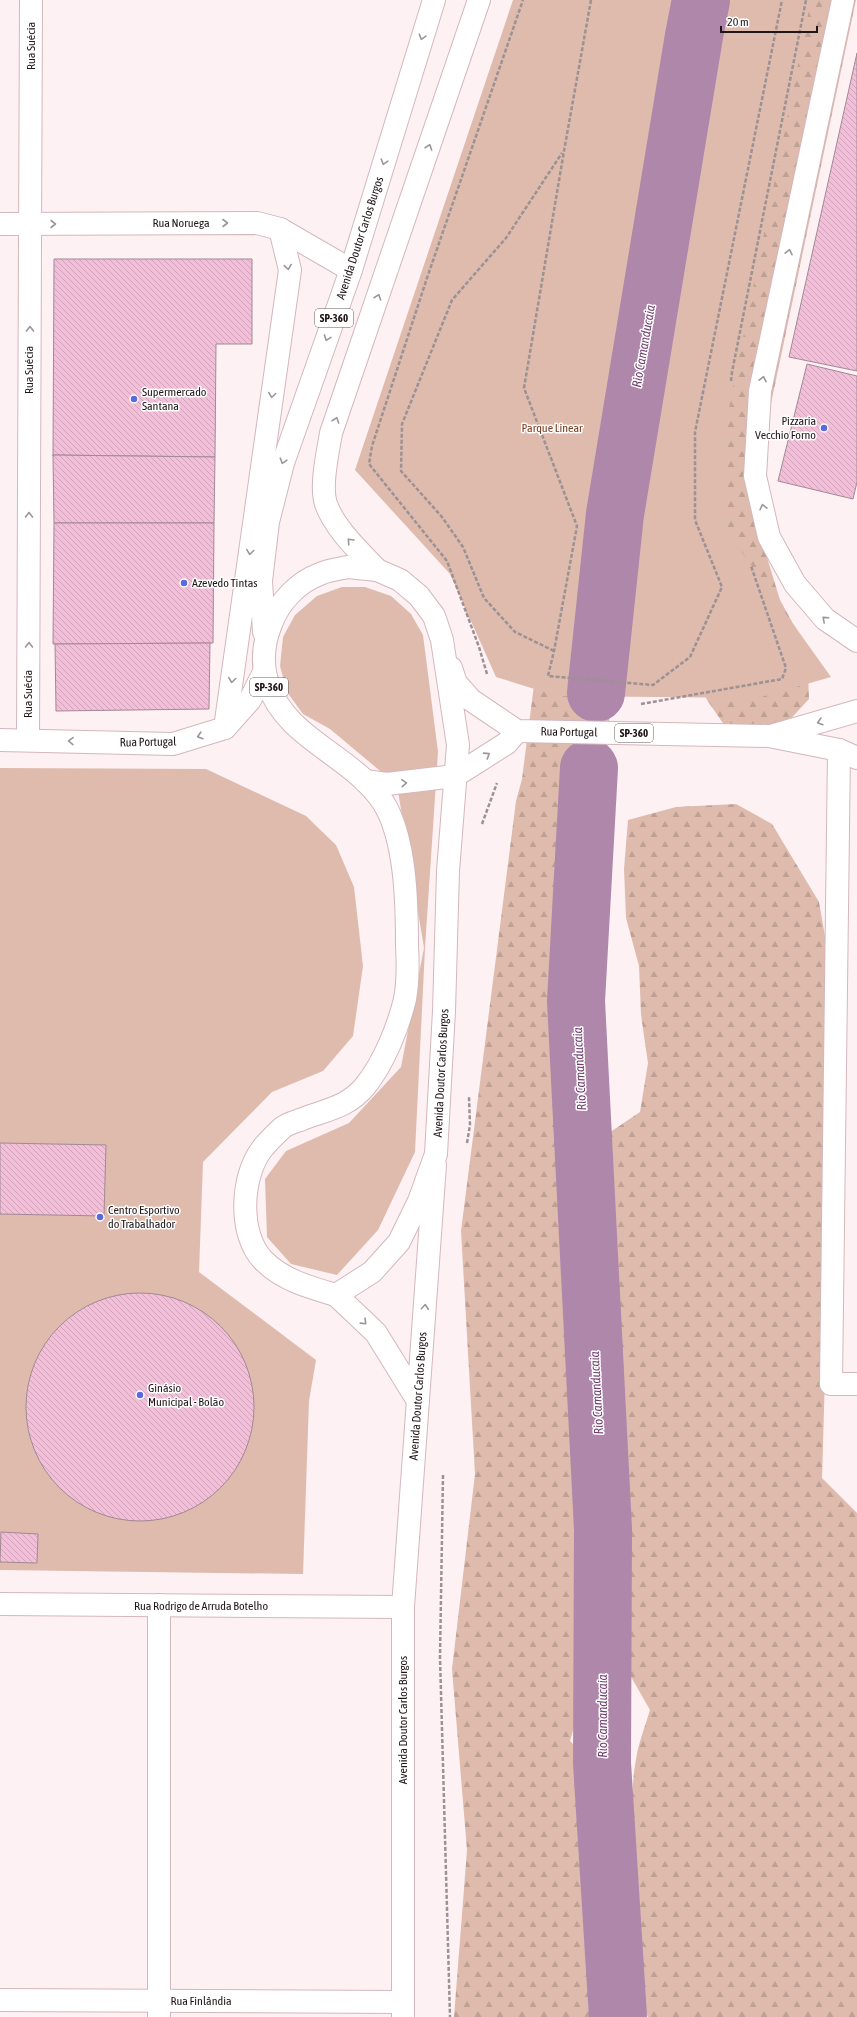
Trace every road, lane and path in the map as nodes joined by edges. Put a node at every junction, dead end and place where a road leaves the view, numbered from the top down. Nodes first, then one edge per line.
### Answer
1 (31, 0) edge
2 (434, 0) edge
3 (479, 0) edge
4 (523, 0) edge
5 (591, 0) edge
6 (782, 0) edge
7 (806, 0) edge
8 (843, 0) edge
9 (564, 151) junction
10 (0, 224) edge
11 (30, 224) junction
12 (280, 229) junction
13 (351, 270) junction
14 (731, 387) dead end
15 (750, 562) dead end
16 (377, 570) junction
17 (265, 639) junction
18 (442, 640) junction
19 (857, 641) edge
20 (554, 651) junction
21 (264, 672) junction
22 (488, 680) dead end
23 (636, 704) dead end
24 (857, 711) edge
25 (225, 728) junction
26 (523, 731) junction
27 (769, 736) junction
28 (0, 740) edge
29 (28, 740) junction
30 (848, 754) edge
31 (455, 776) junction
32 (498, 780) dead end
33 (365, 782) junction
34 (481, 826) dead end
35 (469, 1093) dead end
36 (466, 1147) dead end
37 (436, 1154) junction
38 (336, 1295) junction
39 (857, 1384) edge
40 (418, 1401) junction
41 (443, 1472) dead end
42 (0, 1604) edge
43 (159, 1605) junction
44 (403, 1607) junction
45 (0, 2000) edge
46 (159, 2009) edge
47 (403, 2009) edge
48 (450, 2017) edge

1 - 11 street, Rua Suécia
2 -> 13 street, Avenida Doutor Carlos Burgos / SP-360
16 -> 3 street, SP-360
4 - 22 path
5 - 9 path
6 - 20 path
7 - 14 path
19 -> 8 street
9 - 20 path
9 - 20 path
10 - 11 street, Rua Noruega
11 -> 12 street, Rua Noruega
29 -> 11 street, Rua Suécia
12 - 13 street, Rua Noruega
12 -> 25 street
13 -> 17 street, Avenida Doutor Carlos Burgos / SP-360
15 - 23 path
16 - 17 street, SP-360
16 - 18 street, SP-360
17 - 21 street, SP-360
18 - 26 street, SP-360
18 - 31 street, Avenida Doutor Carlos Burgos
21 - 25 street
21 - 33 street, SP-360
24 -> 27 street, Rua Portugal / SP-360
25 -> 29 street, Rua Portugal
26 - 27 street, Rua Portugal / SP-360
31 -> 26 street
27 - 30 street, Rua Portugal / SP-360
28 - 29 street, Rua Portugal
30 - 39 street
33 -> 31 street
31 - 37 street, Avenida Doutor Carlos Burgos
32 - 34 path
33 - 38 street
35 - 36 path
37 - 38 street
40 -> 37 street, Avenida Doutor Carlos Burgos
38 -> 40 street
40 - 44 street, Avenida Doutor Carlos Burgos
41 - 48 path
42 - 43 street, Rua Rodrigo de Arruda Botelho
43 - 44 street, Rua Rodrigo de Arruda Botelho
43 - 46 street
44 - 47 street, Avenida Doutor Carlos Burgos
45 - 46 street, Rua Finlândia
46 - 47 street, Rua Finlândia

